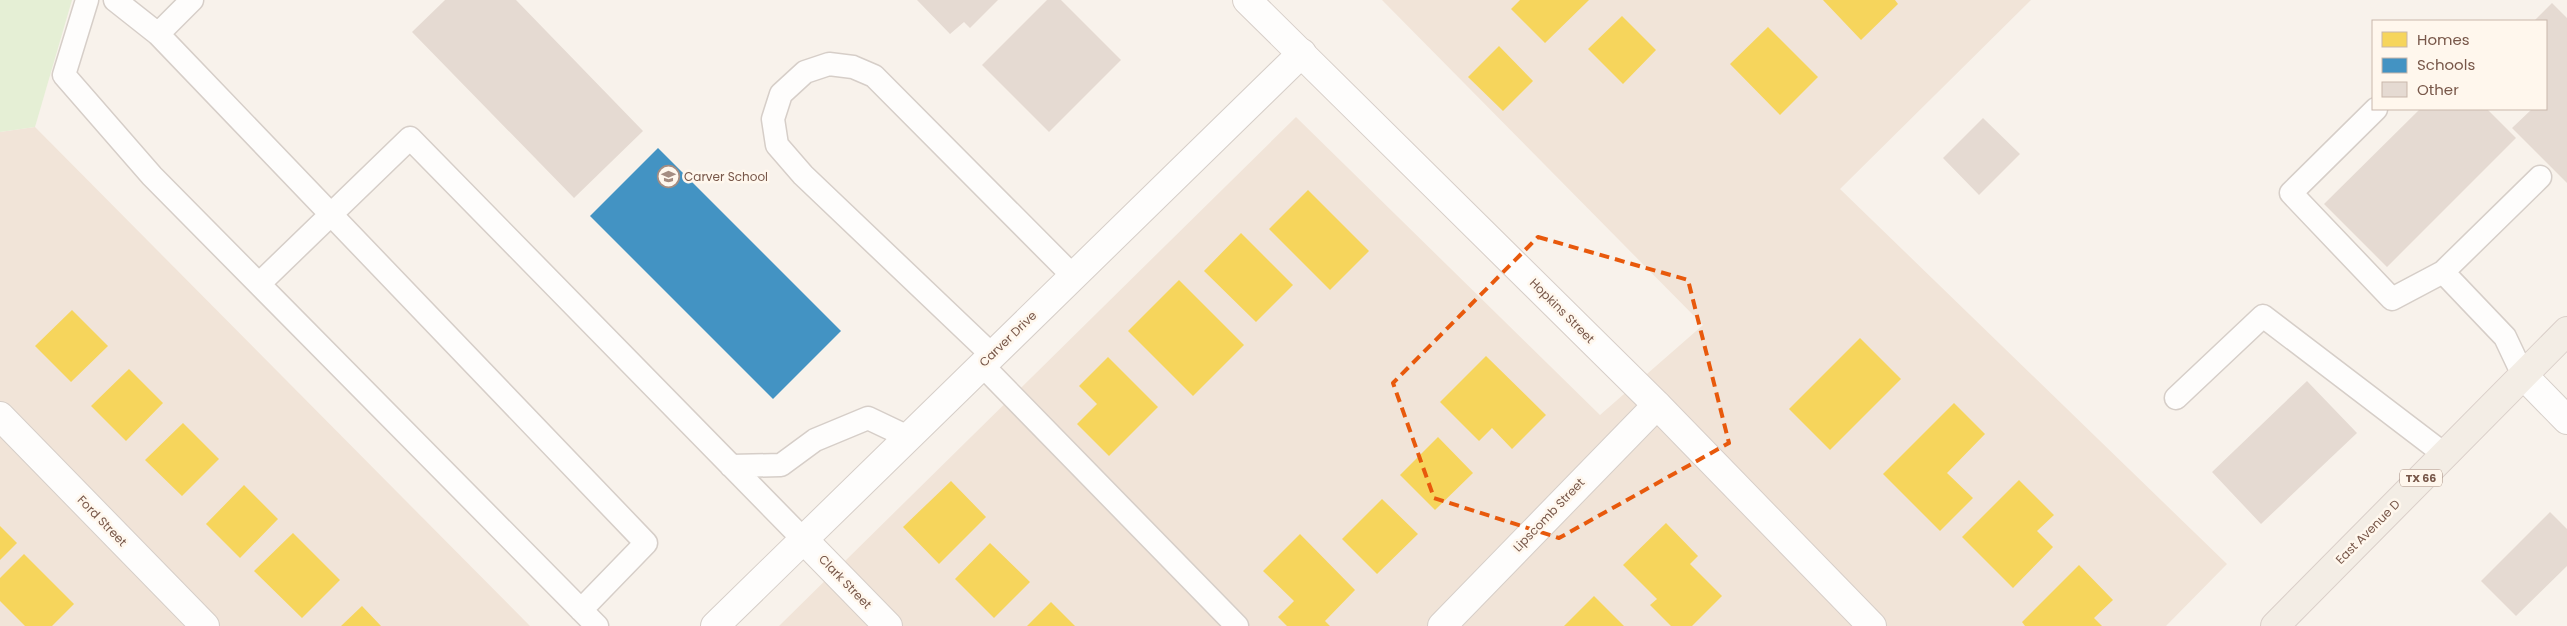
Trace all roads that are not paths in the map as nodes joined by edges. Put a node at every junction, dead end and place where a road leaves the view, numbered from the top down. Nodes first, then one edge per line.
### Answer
1 (87, 0) edge
2 (115, 0) edge
3 (192, 0) edge
4 (1247, 0) edge
5 (158, 34) junction
6 (1302, 53) junction
7 (2375, 110) edge
8 (2540, 177) dead end
9 (330, 213) junction
10 (2444, 272) junction
11 (1073, 276) junction
12 (259, 284) junction
13 (2567, 331) edge
14 (987, 360) junction
15 (2523, 375) junction
16 (2176, 398) dead end
17 (1657, 405) junction
18 (0, 416) edge
19 (2567, 420) edge
20 (908, 437) junction
21 (2444, 454) junction
22 (731, 466) junction
23 (803, 539) junction
24 (581, 610) junction
25 (205, 626) edge
26 (597, 626) edge
27 (714, 626) edge
28 (888, 626) edge
29 (1236, 626) edge
30 (1442, 626) edge
31 (1872, 626) edge
32 (2275, 626) edge

1 - 12 lane
2 - 5 lane
3 - 5 lane
4 - 6 street, Hopkins Street
5 - 9 lane
6 - 11 street, Carver Drive
6 - 17 street, Hopkins Street
7 - 10 lane
8 - 10 lane
9 - 12 lane
9 - 22 lane
9 - 24 lane
10 - 15 lane
11 - 14 street, Carver Drive
11 - 14 lane
12 - 24 lane
13 - 15 main road, East Avenue D / TX 66
14 - 20 street, Carver Drive
14 - 29 lane
15 - 19 street
15 - 21 main road, East Avenue D / TX 66
16 - 21 lane
17 - 30 street, Lipscomb Street
17 - 31 street, Hopkins Street
18 - 25 street, Ford Street
20 - 22 lane
20 - 23 street, Carver Drive
21 - 32 main road, East Avenue D / TX 66
22 - 23 lane
23 - 27 street, Carver Drive
23 - 28 street, Clark Street
24 - 26 lane

